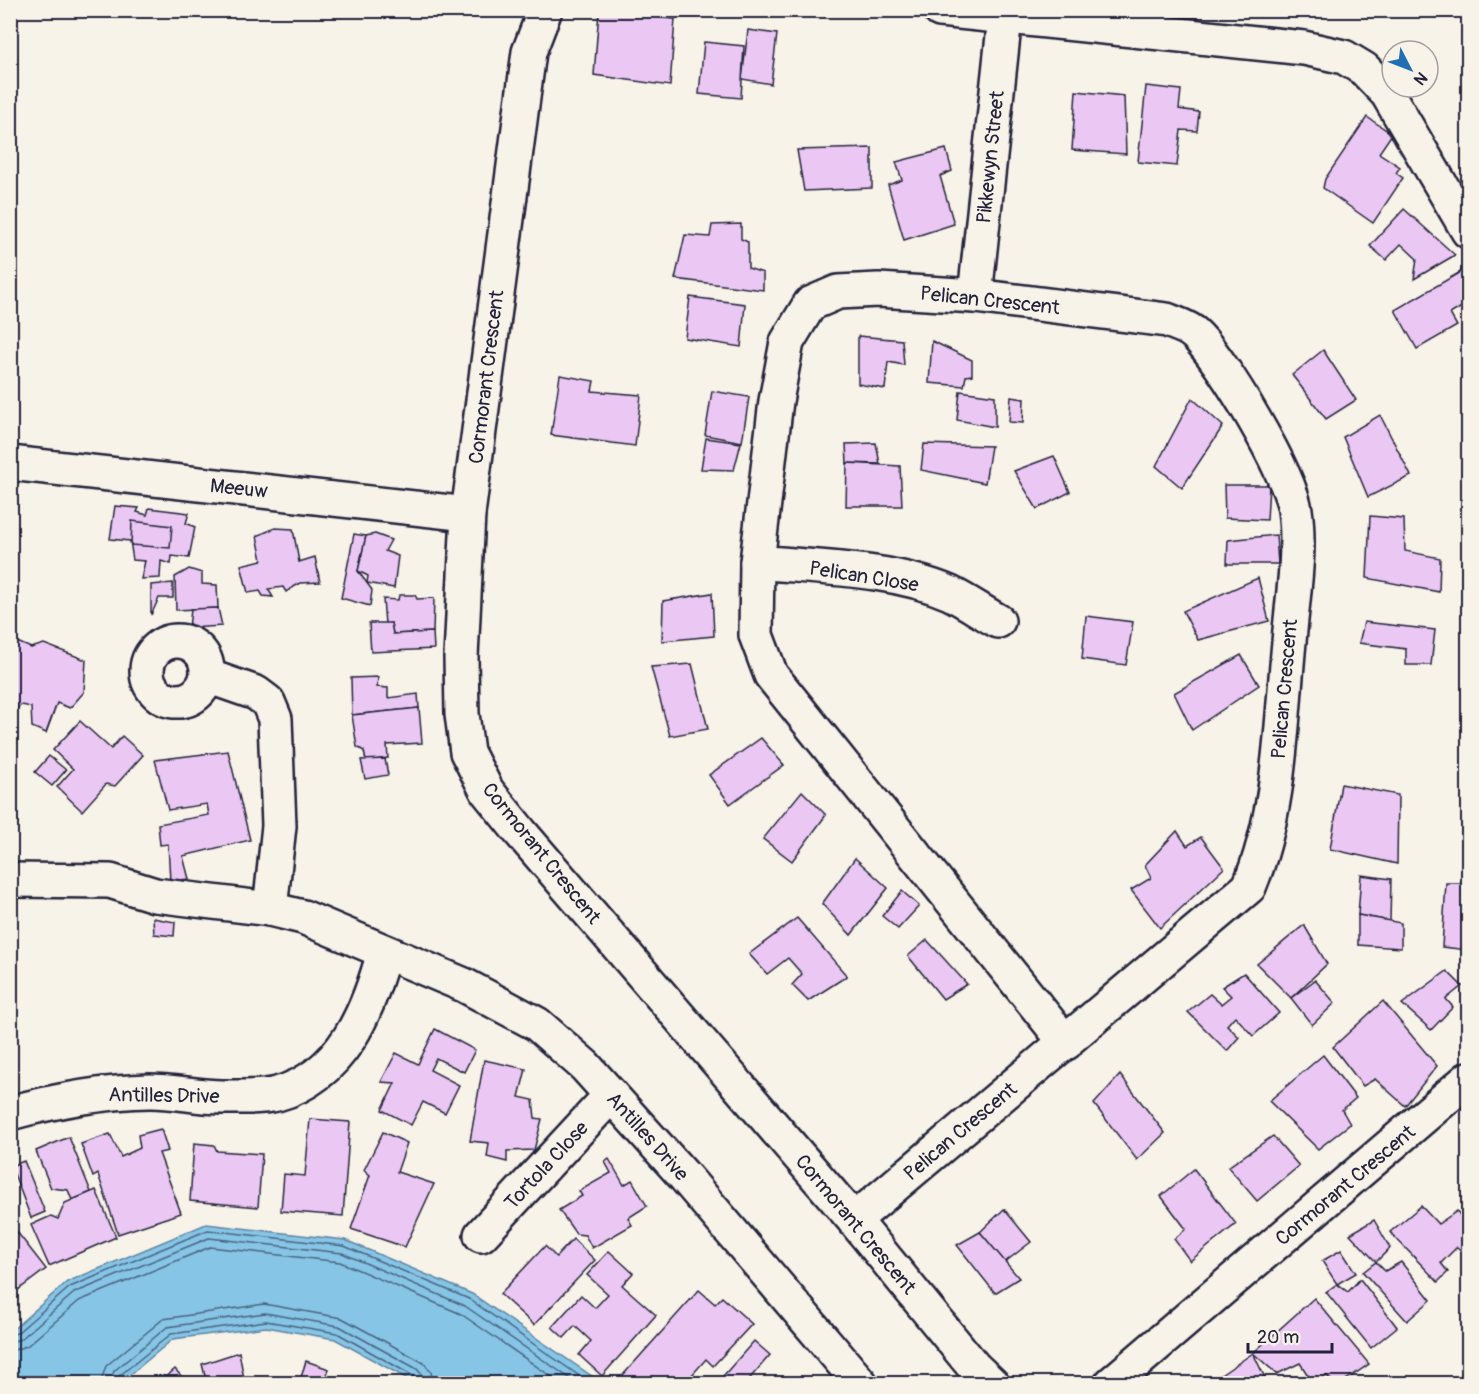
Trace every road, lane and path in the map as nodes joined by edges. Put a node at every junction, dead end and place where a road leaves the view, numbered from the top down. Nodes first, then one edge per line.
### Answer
1 (544, 10) edge
2 (940, 10) edge
3 (1005, 17) junction
4 (1468, 231) edge
5 (975, 296) junction
6 (10, 463) edge
7 (468, 514) junction
8 (757, 562) junction
9 (998, 621) dead end
10 (207, 676) dead end
11 (10, 880) edge
12 (270, 909) junction
13 (384, 952) junction
14 (1066, 1043) junction
15 (1468, 1079) edge
16 (611, 1095) junction
17 (10, 1113) edge
18 (854, 1220) junction
19 (481, 1235) dead end
20 (861, 1383) edge
21 (992, 1383) edge
22 (1111, 1383) edge

1 - 7 street, Cormorant Crescent
2 - 3 street
3 - 4 street
3 - 5 street, Pikkewyn Street
5 - 8 street, Pelican Crescent
5 - 14 street, Pelican Crescent
6 - 7 street, Meeuw
7 - 18 street, Cormorant Crescent
8 - 9 street, Pelican Close
8 - 14 street, Pelican Crescent
10 - 12 street
11 - 12 street, Antilles Drive
12 - 13 street, Antilles Drive
13 - 16 street, Antilles Drive
13 - 17 street, Antilles Drive
14 - 18 street, Pelican Crescent
15 - 22 street, Cormorant Crescent
16 - 19 street, Tortola Close
16 - 20 street, Antilles Drive
18 - 21 street, Cormorant Crescent

